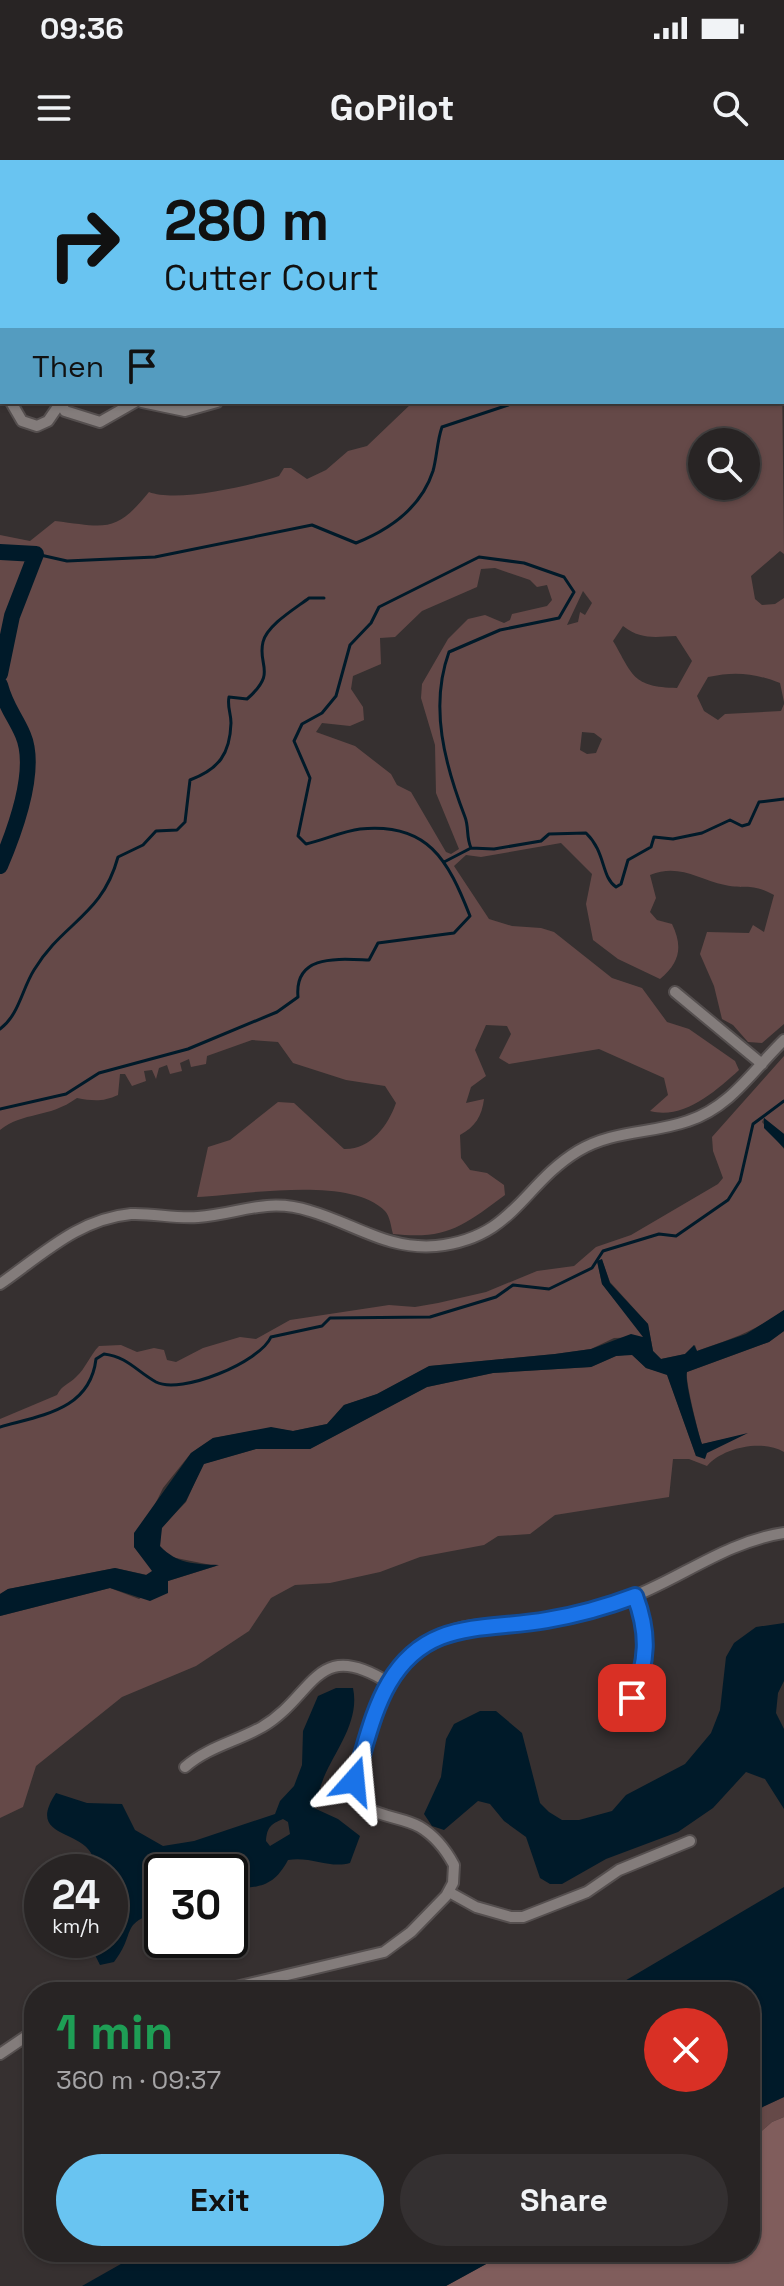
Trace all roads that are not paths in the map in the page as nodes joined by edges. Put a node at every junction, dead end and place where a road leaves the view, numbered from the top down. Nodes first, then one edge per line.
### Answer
1 (12, 404) edge
2 (57, 404) edge
3 (59, 404) edge
4 (132, 404) edge
5 (152, 404) edge
6 (210, 404) edge
7 (675, 992) dead end
8 (784, 1040) edge
9 (762, 1064) junction
10 (0, 1284) edge
11 (784, 1533) edge
12 (635, 1596) junction
13 (389, 1683) junction
14 (623, 1714) dead end
15 (185, 1767) dead end
16 (690, 1841) dead end
17 (449, 1892) junction
18 (257, 1982) edge
19 (24, 2038) edge
20 (0, 2054) edge

1 - 2 street
3 - 4 street
5 - 6 street
7 - 9 street
8 - 9 street
9 - 10 street
11 - 12 street
12 - 13 street
12 - 14 street
13 - 15 street
13 - 17 street
16 - 17 street
17 - 18 street
19 - 20 street

